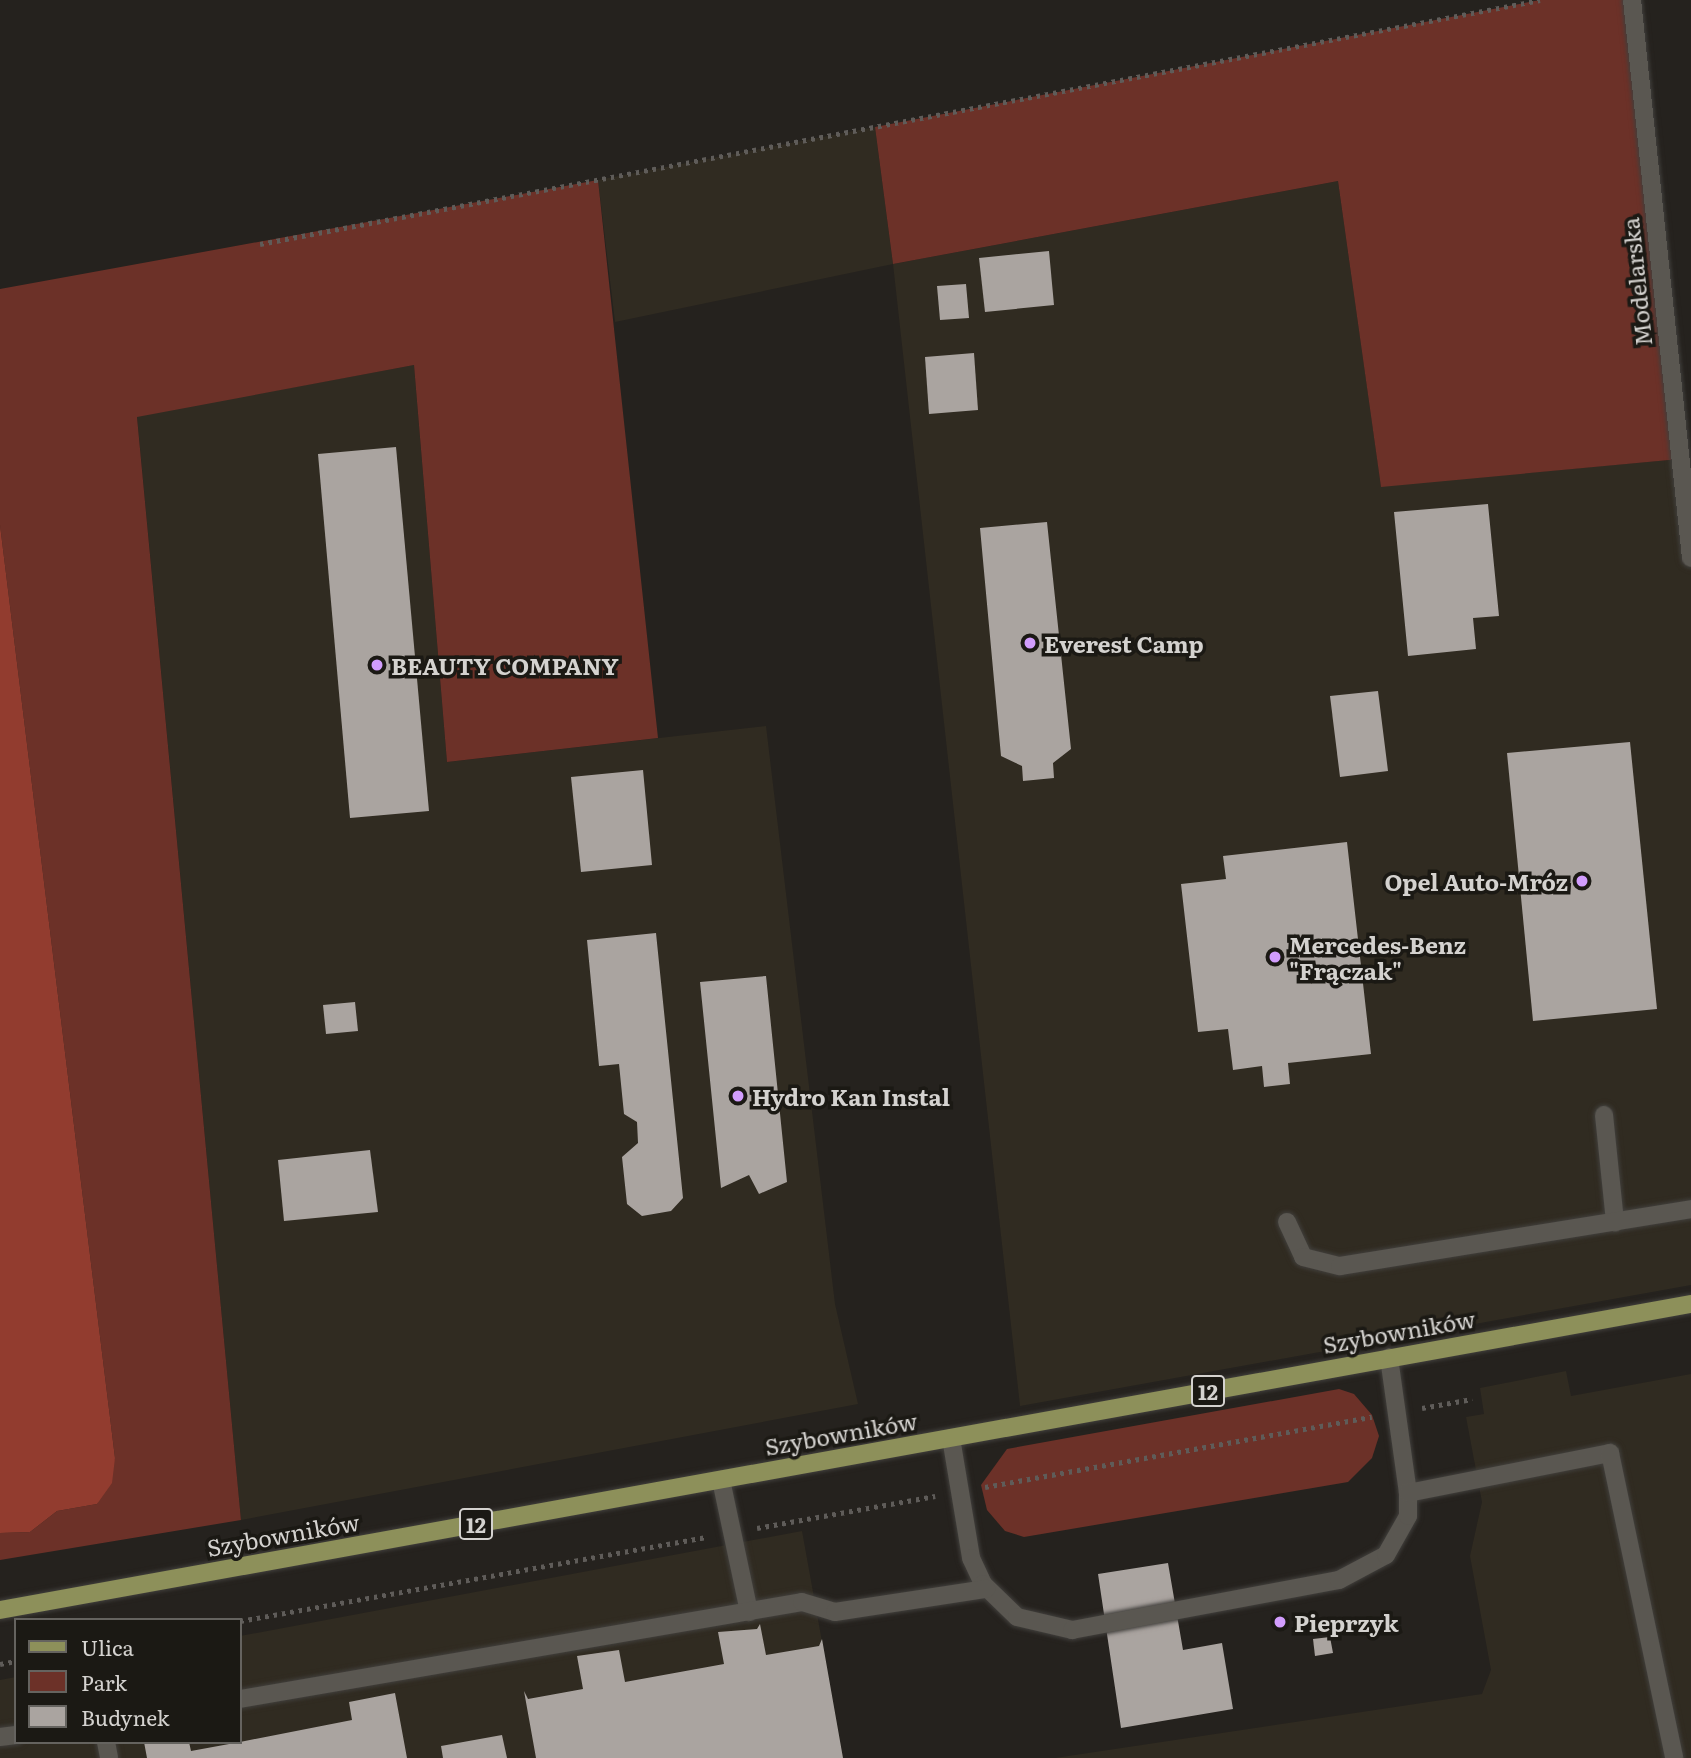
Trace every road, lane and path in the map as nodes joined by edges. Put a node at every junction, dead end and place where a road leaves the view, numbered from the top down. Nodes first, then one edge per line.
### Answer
1 (1540, 0) edge
2 (1632, 0) edge
3 (260, 244) dead end
4 (1691, 558) edge
5 (1604, 1115) dead end
6 (1691, 1209) edge
7 (1287, 1222) dead end
8 (1615, 1222) junction
9 (1691, 1304) edge
10 (1389, 1357) junction
11 (1472, 1399) dead end
12 (1397, 1413) junction
13 (951, 1437) junction
14 (721, 1480) junction
15 (960, 1491) junction
16 (1408, 1493) junction
17 (733, 1532) junction
18 (986, 1588) junction
19 (0, 1611) edge
20 (749, 1612) junction
21 (242, 1621) edge
22 (242, 1699) edge
23 (1674, 1758) edge

1 - 3 path
2 - 4 street, Modelarska
5 - 8 street
6 - 8 street
7 - 8 street
9 - 10 main road, Szybowników / 12
10 - 12 street
10 - 13 main road, Szybowników / 12
11 - 12 path
12 - 15 path
12 - 16 street
13 - 14 main road, Szybowników / 12
13 - 15 street
14 - 17 street
14 - 19 main road, Szybowników / 12
15 - 17 path
15 - 18 street
16 - 18 street
16 - 23 street
17 - 20 street
17 - 21 path
18 - 20 street
20 - 22 street

